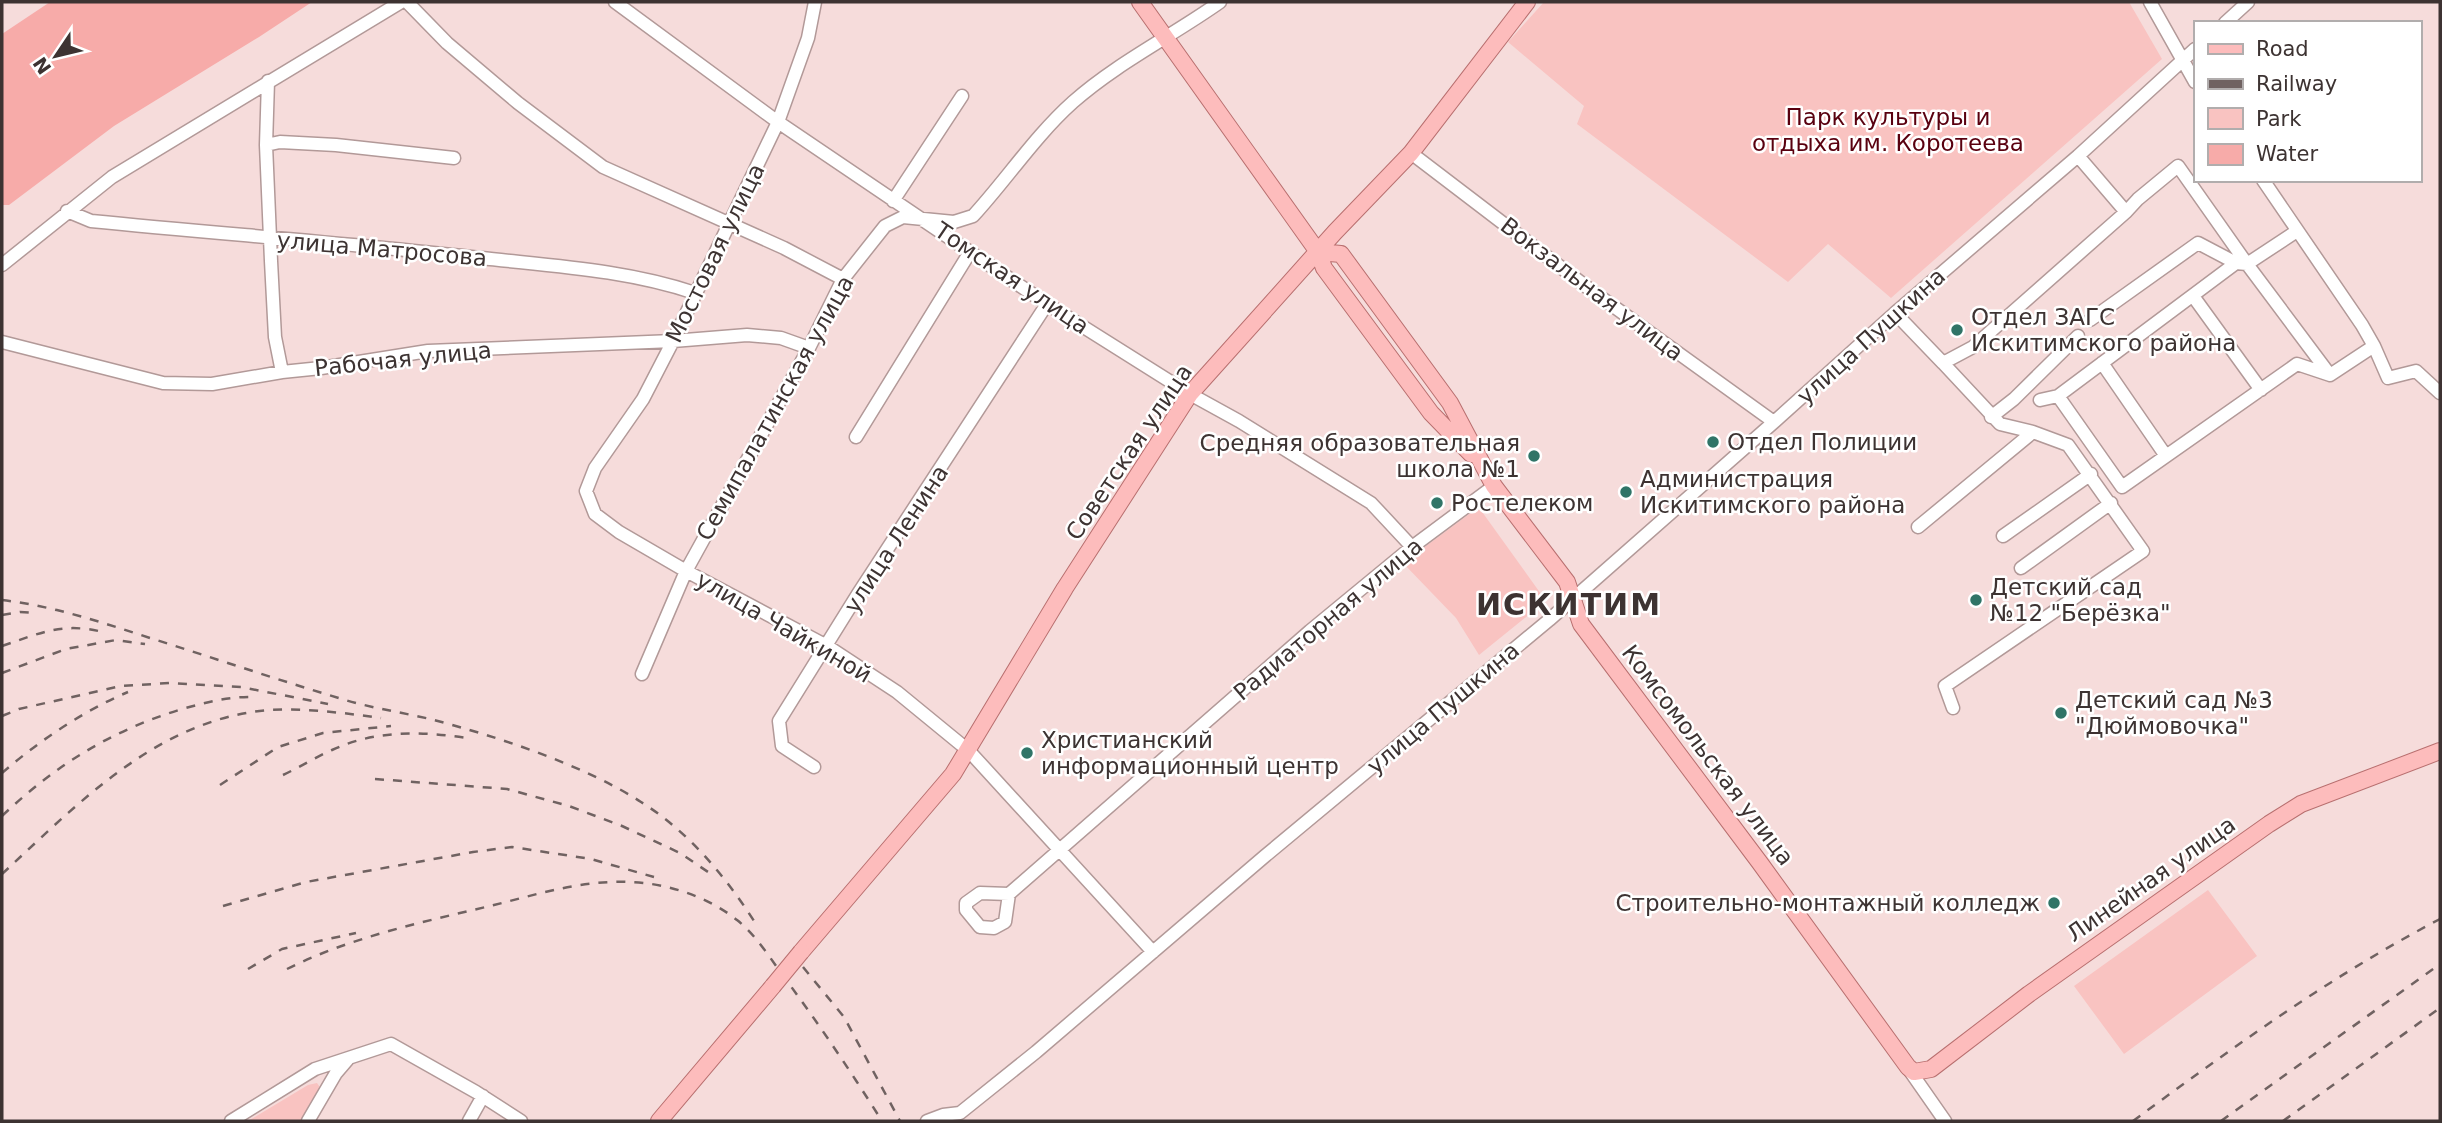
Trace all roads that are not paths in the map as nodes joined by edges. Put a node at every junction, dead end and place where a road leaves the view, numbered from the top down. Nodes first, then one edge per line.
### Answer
1 (401, 2) edge
2 (407, 2) edge
3 (615, 2) edge
4 (815, 2) edge
5 (1140, 2) edge
6 (1220, 2) edge
7 (1527, 2) edge
8 (2150, 2) edge
9 (2248, 2) edge
10 (2227, 21) edge
11 (1166, 37) junction
12 (2194, 50) edge
13 (2184, 59) junction
14 (2194, 80) edge
15 (268, 81) junction
16 (962, 96) dead end
17 (778, 122) junction
18 (266, 145) junction
19 (1412, 153) junction
20 (2078, 156) junction
21 (454, 158) dead end
22 (2264, 182) edge
23 (894, 201) junction
24 (67, 211) junction
25 (2126, 212) junction
26 (923, 218) junction
27 (730, 224) junction
28 (2297, 231) junction
29 (271, 239) junction
30 (970, 252) junction
31 (1318, 252) junction
32 (2241, 263) junction
33 (2, 265) edge
34 (843, 279) junction
35 (695, 293) junction
36 (2193, 296) junction
37 (1047, 304) junction
38 (1895, 313) junction
39 (2091, 320) dead end
40 (2078, 336) dead end
41 (673, 341) junction
42 (2, 342) edge
43 (2374, 346) junction
44 (809, 348) junction
45 (1943, 363) junction
46 (2102, 363) junction
47 (282, 372) junction
48 (2330, 375) junction
49 (2261, 390) junction
50 (2440, 393) edge
51 (1190, 394) junction
52 (2059, 396) junction
53 (2040, 400) dead end
54 (1992, 417) junction
55 (1774, 422) junction
56 (2033, 432) junction
57 (856, 438) dead end
58 (2166, 456) junction
59 (2091, 474) junction
60 (1493, 486) junction
61 (586, 491) joint
62 (2111, 503) junction
63 (1917, 527) dead end
64 (2003, 536) dead end
65 (1412, 547) junction
66 (2021, 568) dead end
67 (686, 571) junction
68 (1573, 599) junction
69 (827, 646) junction
70 (642, 674) dead end
71 (1952, 708) dead end
72 (969, 751) junction
73 (2440, 751) edge
74 (814, 767) dead end
75 (1059, 848) junction
76 (1009, 894) dead end
77 (1153, 952) junction
78 (348, 1059) junction
79 (1908, 1068) junction
80 (483, 1096) junction
81 (231, 1121) edge
82 (307, 1121) edge
83 (469, 1121) edge
84 (521, 1121) edge
85 (659, 1121) edge
86 (927, 1121) edge
87 (1945, 1121) edge

1 - 15 street
2 - 27 street
3 - 17 street, Томская улица
4 - 17 street, Мостовая улица
5 - 11 main road, Комсомольская улица
6 - 11 street, Семипалатинская улица
7 - 19 main road, Советская улица
8 - 13 street
9 - 10 street
11 - 26 street, Семипалатинская улица
11 - 31 main road, Комсомольская улица
12 - 13 street, улица Пушкина
13 - 14 street
13 - 20 street, улица Пушкина
15 - 18 street
15 - 24 street
16 - 23 street
17 - 23 street, Томская улица
17 - 27 street, Мостовая улица
18 - 21 street
18 - 29 street
19 - 31 main road, Советская улица
19 - 55 street, Вокзальная улица
20 - 25 street
20 - 38 street, улица Пушкина
22 - 28 street
23 - 26 street, Томская улица
24 - 29 street, улица Матросова
24 - 33 street
25 - 32 street
25 - 45 street
26 - 30 street, Томская улица
26 - 34 street, Семипалатинская улица
27 - 34 street
27 - 35 street, Мостовая улица
28 - 32 street
28 - 43 street
29 - 35 street, улица Матросова
29 - 47 street
30 - 37 street, Томская улица
30 - 57 street
31 - 51 main road, Советская улица
31 - 60 main road, Комсомольская улица
32 - 36 street
32 - 39 street
32 - 48 street
34 - 44 street, Семипалатинская улица
35 - 41 street, Мостовая улица
36 - 46 street
36 - 49 street
37 - 51 street, Томская улица
37 - 69 street, улица Ленина
38 - 45 street
38 - 55 street, улица Пушкина
40 - 54 street
41 - 44 street, Рабочая улица
41 - 47 street, Рабочая улица
41 - 61 street, Мостовая улица
42 - 47 street, Рабочая улица
43 - 48 street
43 - 50 street
44 - 67 street, Семипалатинская улица
45 - 54 street
46 - 52 street
46 - 58 street
48 - 49 street
49 - 58 street
51 - 65 street, Томская улица
51 - 72 main road, Советская улица
52 - 53 street
52 - 58 street
54 - 56 street
55 - 68 street, улица Пушкина
56 - 59 street
56 - 63 street
59 - 62 street
59 - 64 street
60 - 65 street, Радиаторная улица
60 - 68 main road, Комсомольская улица
61 - 67 street, улица Чайкиной
62 - 66 street
62 - 71 street
65 - 75 street, Радиаторная улица
67 - 69 street, улица Чайкиной
67 - 70 street, Семипалатинская улица
68 - 77 street, улица Пушкина
68 - 79 main road, Комсомольская улица
69 - 72 street, улица Чайкиной
69 - 74 street, улица Ленина
72 - 75 street, улица Чайкиной
72 - 85 main road, Советская улица, bridge
73 - 79 main road, Линейная улица
75 - 76 street, Радиаторная улица
75 - 77 street, улица Чайкиной
77 - 86 street, улица Пушкина
78 - 80 street
78 - 81 street
78 - 82 street
79 - 87 street
80 - 83 street
80 - 84 street

